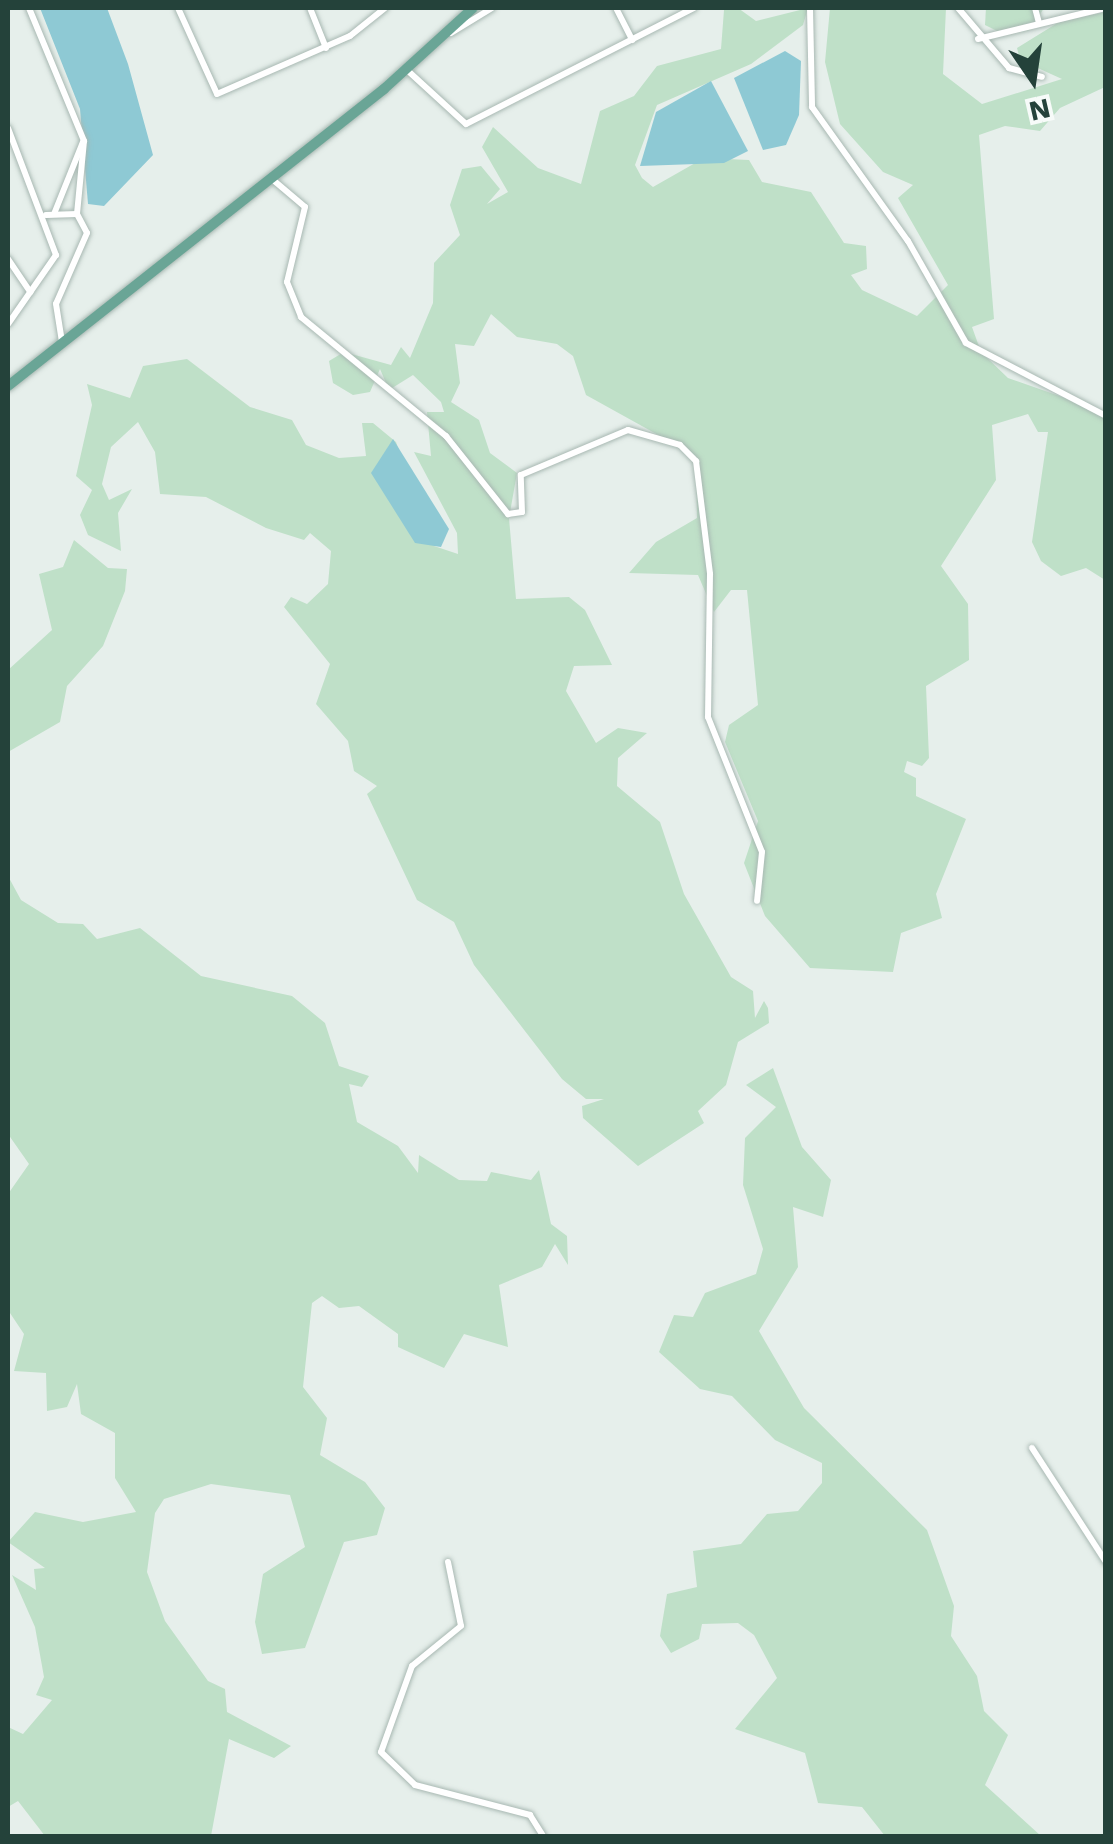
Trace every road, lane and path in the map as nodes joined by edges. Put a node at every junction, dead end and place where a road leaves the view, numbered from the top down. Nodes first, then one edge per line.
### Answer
1 (29, 8) edge
2 (178, 8) edge
3 (310, 8) edge
4 (385, 8) edge
5 (473, 8) edge
6 (492, 8) edge
7 (616, 8) edge
8 (694, 8) edge
9 (810, 8) edge
10 (958, 8) edge
11 (1035, 8) edge
12 (1105, 8) edge
13 (1040, 23) junction
14 (446, 36) junction
15 (978, 39) junction
16 (632, 40) junction
17 (326, 48) junction
18 (407, 70) junction
19 (1042, 77) dead end
20 (8, 128) edge
21 (84, 141) junction
22 (271, 178) junction
23 (77, 214) junction
24 (50, 215) junction
25 (8, 260) edge
26 (30, 292) junction
27 (8, 324) edge
28 (62, 343) junction
29 (8, 386) edge
30 (1106, 416) edge
31 (757, 901) dead end
32 (1032, 1448) dead end
33 (448, 1562) dead end
34 (1106, 1562) edge
35 (542, 1836) edge

1 - 21 street
2 - 17 street
3 - 17 street
4 - 17 street
5 - 14 main road
6 - 14 street
7 - 16 street
8 - 16 street
9 - 30 street
10 - 15 street
11 - 13 street
12 - 13 street
13 - 15 street
14 - 18 main road
15 - 19 street
16 - 18 street
18 - 22 main road
20 - 24 street
21 - 23 street
21 - 24 street
22 - 28 main road
22 - 31 street
23 - 24 street
23 - 28 street
24 - 26 street
25 - 26 street
26 - 27 street
28 - 29 main road
32 - 34 street
33 - 35 street

